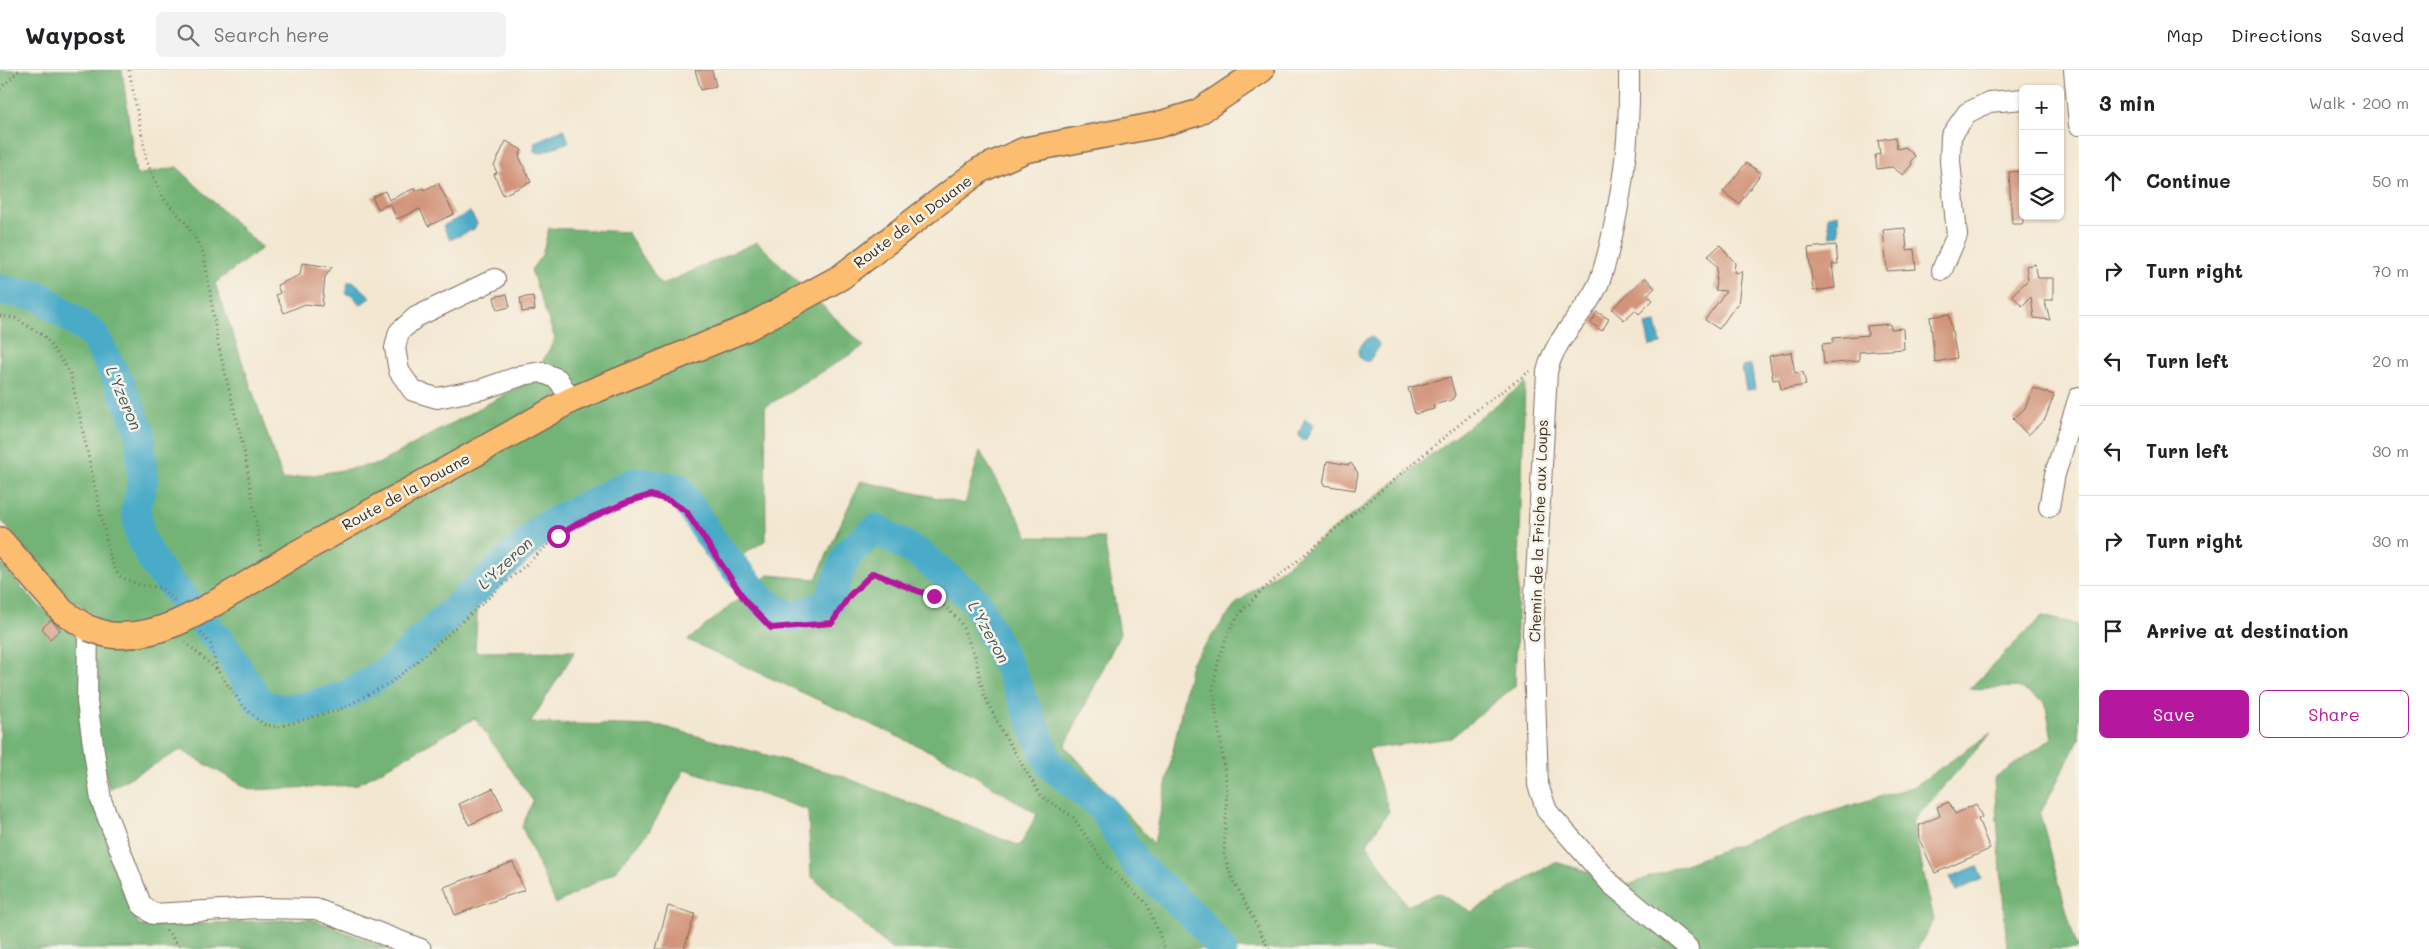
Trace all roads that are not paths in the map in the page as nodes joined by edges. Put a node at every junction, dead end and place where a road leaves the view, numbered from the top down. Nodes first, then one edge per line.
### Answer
1 (1261, 70) edge
2 (1629, 70) edge
3 (2074, 70) edge
4 (2068, 96) edge
5 (2019, 99) edge
6 (2079, 125) edge
7 (1942, 270) dead end
8 (495, 279) dead end
9 (2079, 398) edge
10 (571, 400) junction
11 (2049, 508) dead end
12 (0, 540) edge
13 (88, 628) junction
14 (1688, 948) edge
15 (421, 949) edge

1 - 10 main road, Route de la Douane
2 - 14 street, Chemin de la Friche aux Loups
3 - 4 street
4 - 6 street
5 - 7 street
8 - 10 street
9 - 11 street
10 - 13 main road, Route de la Douane, bridge
12 - 13 main road
13 - 15 street

